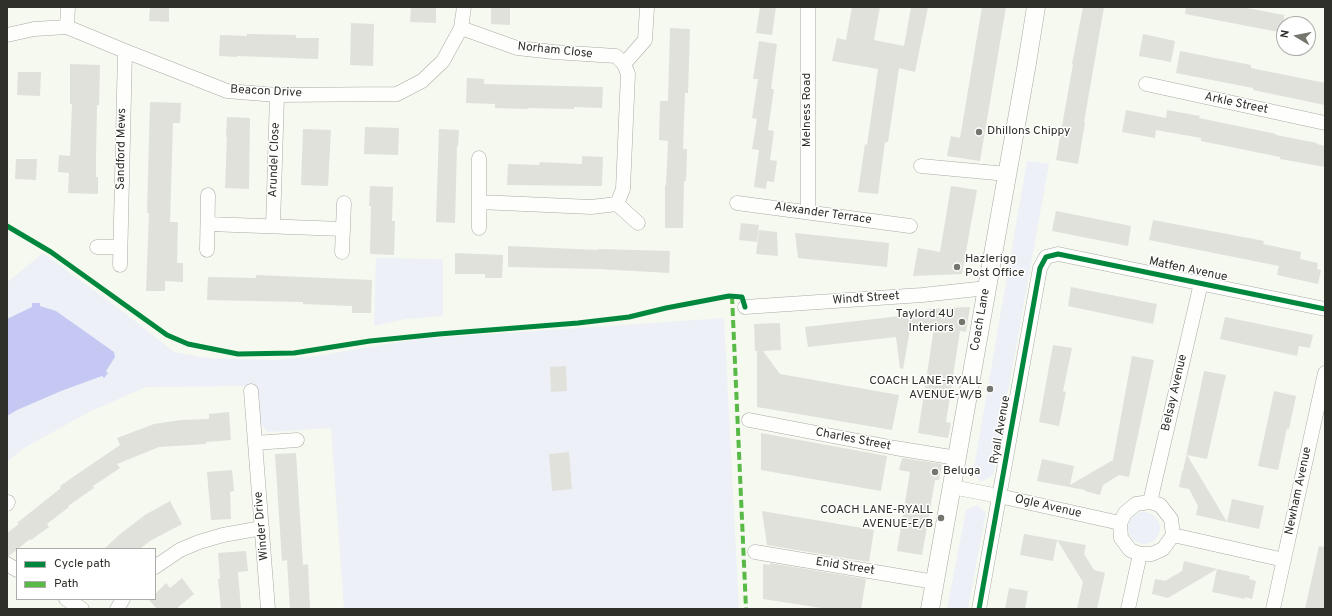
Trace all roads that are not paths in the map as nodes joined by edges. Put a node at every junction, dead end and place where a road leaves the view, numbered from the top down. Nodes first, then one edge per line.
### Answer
1 (68, 7) edge
2 (464, 7) edge
3 (647, 7) edge
4 (808, 7) edge
5 (1036, 7) edge
6 (67, 27) junction
7 (462, 28) junction
8 (7, 35) edge
9 (125, 51) junction
10 (624, 64) junction
11 (1146, 84) dead end
12 (277, 95) junction
13 (1325, 123) edge
14 (479, 158) dead end
15 (921, 166) dead end
16 (1007, 174) junction
17 (208, 195) dead end
18 (479, 202) junction
19 (344, 203) dead end
20 (737, 203) dead end
21 (617, 204) junction
22 (808, 212) junction
23 (638, 223) dead end
24 (208, 224) junction
25 (273, 226) junction
26 (910, 226) dead end
27 (478, 228) dead end
28 (343, 229) junction
29 (97, 247) dead end
30 (120, 247) junction
31 (207, 250) dead end
32 (342, 252) dead end
33 (1046, 257) joint
34 (120, 265) dead end
35 (1200, 283) junction
36 (987, 288) junction
37 (745, 307) dead end
38 (1325, 309) edge
39 (1325, 373) edge
40 (251, 391) dead end
41 (749, 420) dead end
42 (297, 440) dead end
43 (255, 444) junction
44 (957, 458) junction
45 (952, 487) junction
46 (999, 496) junction
47 (1150, 502) junction
48 (1120, 523) junction
49 (262, 528) junction
50 (1173, 535) junction
51 (755, 552) dead end
52 (1140, 554) junction
53 (1284, 560) junction
54 (7, 564) edge
55 (156, 565) edge
56 (16, 569) edge
57 (935, 582) junction
58 (68, 600) edge
59 (122, 600) edge
60 (82, 609) edge
61 (117, 609) edge
62 (268, 609) edge
63 (930, 609) edge
64 (979, 609) edge
65 (1128, 609) edge
66 (1273, 609) edge

1 - 6 street
2 - 7 street, Beacon Drive
3 - 10 street
4 - 22 street, Melness Road
5 - 16 street, Coach Lane
6 - 8 street, Beacon Drive
6 - 9 street, Beacon Drive
7 - 10 street, Norham Close
7 - 12 street, Beacon Drive
9 - 12 street, Beacon Drive
9 - 30 street, Sandford Mews
10 - 21 street
11 - 13 street, Arkle Street
12 - 25 street, Arundel Close
14 - 18 street
15 - 16 street
16 - 36 street, Coach Lane
17 - 24 street
18 - 21 street
18 - 27 street
19 - 28 street
20 - 22 street, Alexander Terrace
21 - 23 street
22 - 26 street, Alexander Terrace
24 - 25 street
24 - 31 street
25 - 28 street
28 - 32 street
29 - 30 street
30 - 34 street, Sandford Mews
33 - 35 street, Matfen Avenue
33 - 46 street, Ryall Avenue
35 - 38 street, Matfen Avenue
35 - 47 street, Belsay Avenue
36 - 37 street, Windt Street
36 - 44 street, Coach Lane
39 - 53 street, Newham Avenue
40 - 43 street, Winder Drive
41 - 44 street, Charles Street
42 - 43 street
43 - 49 street, Winder Drive
44 - 45 street, Coach Lane
45 - 46 street, Ogle Avenue
45 - 57 street, Coach Lane
46 - 48 street, Ogle Avenue
46 - 64 street, Ryall Avenue
47 - 48 street
47 - 50 street
48 - 52 street
49 - 55 street
49 - 62 street, Winder Drive
50 - 52 street
50 - 53 street
51 - 57 street, Enid Street
52 - 65 street
53 - 66 street, Newham Avenue
54 - 56 street
57 - 63 street, Coach Lane
58 - 60 street
59 - 61 street

